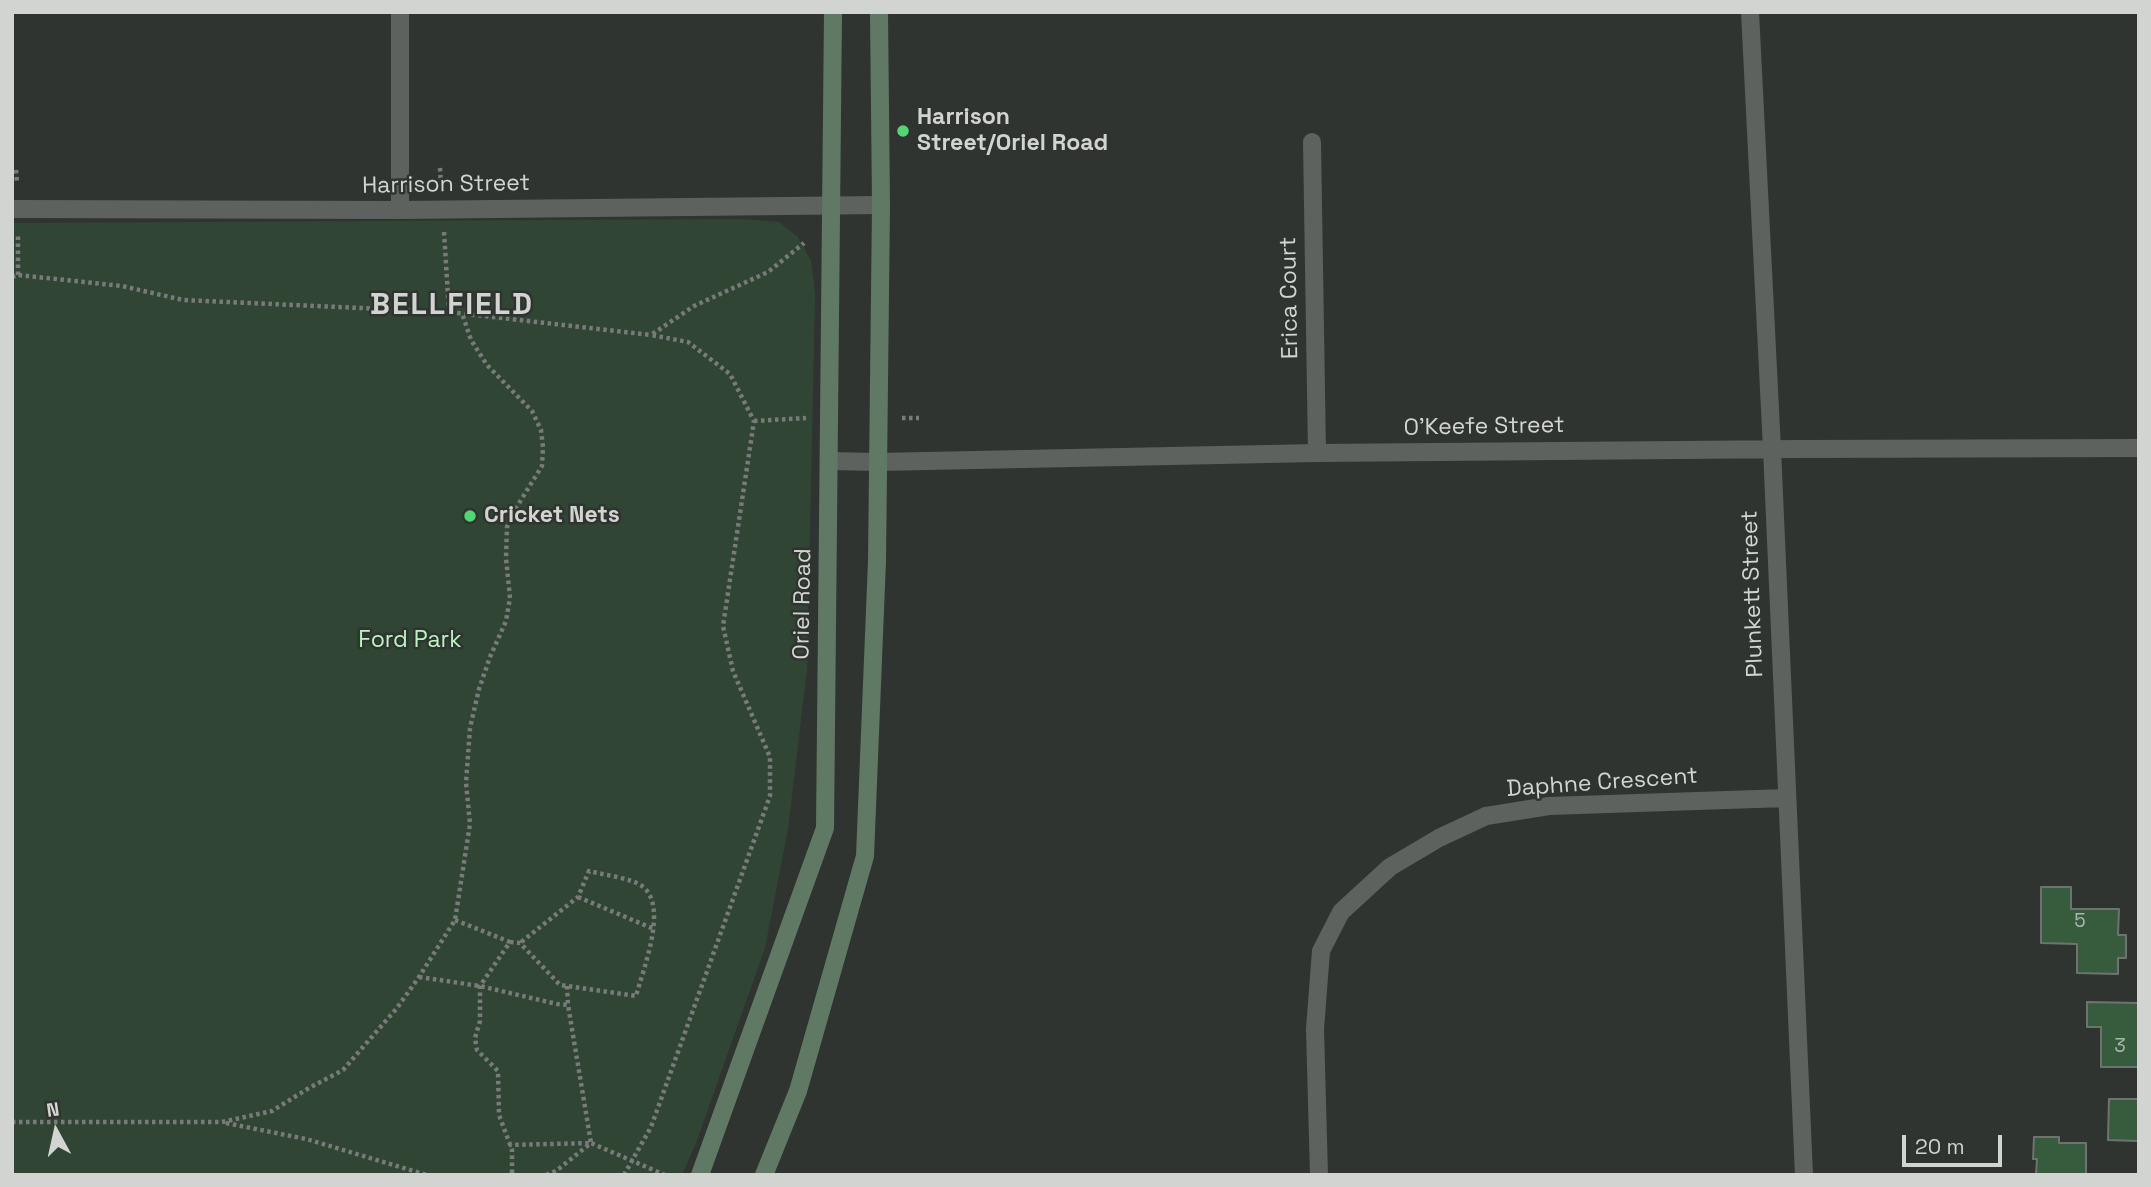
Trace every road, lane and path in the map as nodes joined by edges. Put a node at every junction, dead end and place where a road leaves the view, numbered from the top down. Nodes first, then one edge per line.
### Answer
1 (400, 12) edge
2 (833, 12) edge
3 (879, 12) edge
4 (1749, 12) edge
5 (1312, 142) dead end
6 (440, 168) dead end
7 (831, 205) junction
8 (881, 205) junction
9 (12, 209) edge
10 (442, 209) junction
11 (400, 210) junction
12 (804, 243) dead end
13 (12, 277) edge
14 (449, 312) junction
15 (462, 313) junction
16 (651, 335) junction
17 (2139, 448) edge
18 (1772, 449) junction
19 (1317, 453) junction
20 (830, 461) junction
21 (877, 462) junction
22 (1786, 798) junction
23 (578, 897) junction
24 (455, 920) junction
25 (654, 929) junction
26 (510, 942) junction
27 (520, 943) junction
28 (419, 977) junction
29 (481, 986) junction
30 (567, 986) junction
31 (568, 1005) junction
32 (12, 1122) edge
33 (222, 1122) junction
34 (591, 1143) junction
35 (509, 1145) junction
36 (632, 1159) junction
37 (427, 1175) edge
38 (512, 1175) edge
39 (546, 1175) edge
40 (624, 1175) edge
41 (665, 1175) edge
42 (700, 1175) edge
43 (764, 1175) edge
44 (1319, 1175) edge
45 (1804, 1175) edge

1 - 11 street
2 - 7 main road, Oriel Road
3 - 8 main road
4 - 18 street, Plunkett Street
5 - 19 street, Erica Court
6 - 10 path
7 - 8 street, Harrison Street
7 - 10 street, Harrison Street
7 - 20 main road, Oriel Road
8 - 21 main road
9 - 11 street, Harrison Street
10 - 11 street, Harrison Street
10 - 14 path
12 - 16 path
13 - 14 path
14 - 15 path
15 - 16 path
15 - 24 path
16 - 36 path
17 - 18 street, O'Keefe Street
18 - 19 street, O'Keefe Street
18 - 22 street, Plunkett Street
19 - 21 street, O'Keefe Street
20 - 21 street, O'Keefe Street
20 - 42 main road, Oriel Road
21 - 43 main road
22 - 44 street, Daphne Crescent
22 - 45 street, Plunkett Street
23 - 25 path
23 - 25 path
23 - 27 path
24 - 26 path
24 - 28 path
25 - 30 path
26 - 27 path
26 - 29 path
27 - 30 path
28 - 29 path
28 - 33 path
29 - 31 path
29 - 35 path
30 - 31 path
31 - 34 path
32 - 33 path
33 - 37 path
34 - 35 path
34 - 36 path
34 - 39 path
35 - 38 path
36 - 40 path
36 - 41 path

